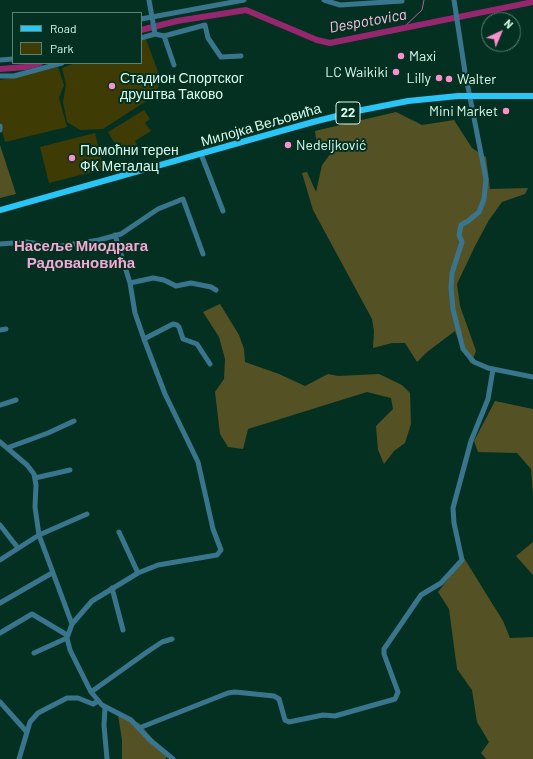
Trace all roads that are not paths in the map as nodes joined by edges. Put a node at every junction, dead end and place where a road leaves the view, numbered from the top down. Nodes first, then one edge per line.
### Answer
1 (149, 0) edge
2 (244, 0) edge
3 (324, 0) edge
4 (404, 0) edge
5 (454, 0) edge
6 (153, 18) junction
7 (142, 20) edge
8 (155, 33) junction
9 (164, 36) junction
10 (142, 38) edge
11 (241, 56) dead end
12 (12, 59) edge
13 (0, 60) edge
14 (58, 64) edge
15 (174, 65) dead end
16 (0, 76) edge
17 (470, 95) junction
18 (533, 96) edge
19 (0, 126) edge
20 (0, 130) edge
21 (201, 154) junction
22 (0, 210) edge
23 (224, 211) dead end
24 (115, 235) junction
25 (0, 244) edge
26 (203, 254) dead end
27 (130, 283) junction
28 (216, 290) dead end
29 (6, 329) dead end
30 (0, 330) edge
31 (144, 339) junction
32 (210, 364) dead end
33 (493, 369) junction
34 (533, 377) edge
35 (16, 400) dead end
36 (0, 405) edge
37 (74, 421) dead end
38 (0, 442) edge
39 (7, 448) junction
40 (70, 470) dead end
41 (35, 478) junction
42 (86, 514) dead end
43 (0, 525) edge
44 (119, 532) dead end
45 (39, 535) junction
46 (18, 548) junction
47 (0, 560) edge
48 (52, 573) junction
49 (138, 573) junction
50 (112, 588) junction
51 (0, 602) edge
52 (72, 624) junction
53 (123, 630) dead end
54 (0, 632) edge
55 (67, 637) junction
56 (172, 639) dead end
57 (34, 653) dead end
58 (91, 692) junction
59 (98, 701) junction
60 (0, 702) edge
61 (105, 708) junction
62 (139, 728) junction
63 (26, 731) junction
64 (19, 759) edge
65 (107, 759) edge
66 (172, 759) edge

1 - 6 street
2 - 6 street
3 - 4 street
5 - 17 street
6 - 7 street
6 - 8 street
8 - 9 street
8 - 10 street
9 - 11 street
9 - 15 street
12 - 13 street
14 - 16 street
17 - 18 main road, Милојка Вељовића / 22
17 - 21 main road, Милојка Вељовића / 22
17 - 33 street
19 - 20 street
21 - 22 main road, Милојка Вељовића / 22
21 - 23 street
24 - 25 street
24 - 26 street
24 - 27 street
27 - 28 street
27 - 31 street
29 - 30 street
31 - 32 street
31 - 49 street
33 - 34 street
33 - 62 street
35 - 36 street
37 - 39 street
38 - 39 street
39 - 41 street
40 - 41 street
41 - 45 street
42 - 45 street
43 - 46 street
44 - 49 street
45 - 46 street
45 - 48 street
46 - 47 street
48 - 51 street
48 - 52 street
49 - 50 street
50 - 52 street
50 - 53 street
52 - 55 street
54 - 55 street
55 - 57 street
55 - 58 street
56 - 58 street
58 - 59 street
59 - 61 street
59 - 63 street
60 - 63 street
61 - 62 street
61 - 65 street
62 - 66 street
63 - 64 street

